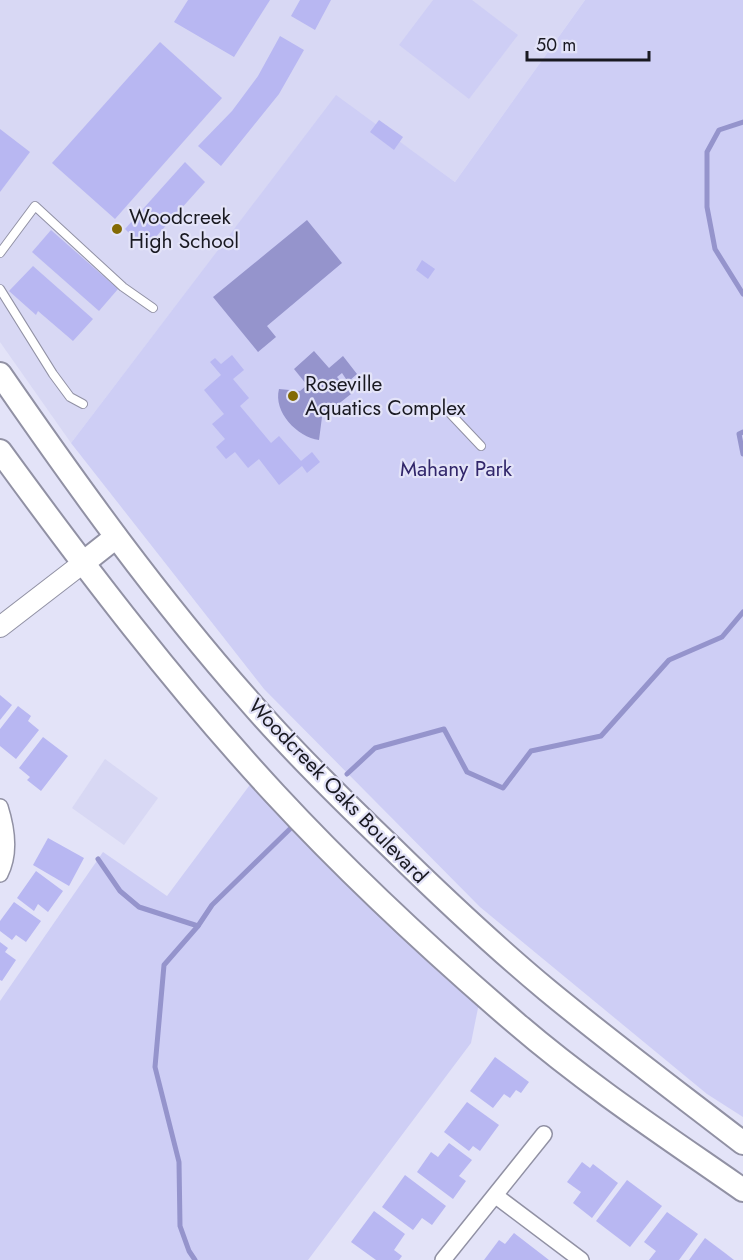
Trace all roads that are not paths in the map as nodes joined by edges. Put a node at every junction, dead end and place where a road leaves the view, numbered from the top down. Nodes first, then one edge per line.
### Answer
1 (0, 253) edge
2 (0, 289) edge
3 (153, 308) dead end
4 (0, 374) edge
5 (83, 404) dead end
6 (446, 409) dead end
7 (481, 446) dead end
8 (0, 451) edge
9 (116, 537) junction
10 (83, 562) junction
11 (0, 627) edge
12 (0, 807) edge
13 (0, 874) edge
14 (544, 1134) dead end
15 (743, 1143) edge
16 (743, 1190) edge
17 (496, 1196) junction
18 (443, 1260) edge
19 (581, 1260) edge

1 - 3 lane
2 - 5 lane
4 - 9 main road, Woodcreek Oaks Boulevard
6 - 7 lane
8 - 10 main road, Woodcreek Oaks Boulevard
9 - 10 main road
9 - 15 main road, Woodcreek Oaks Boulevard
10 - 11 street
10 - 16 main road, Woodcreek Oaks Boulevard
12 - 13 street
14 - 17 street
17 - 18 street
17 - 19 street

